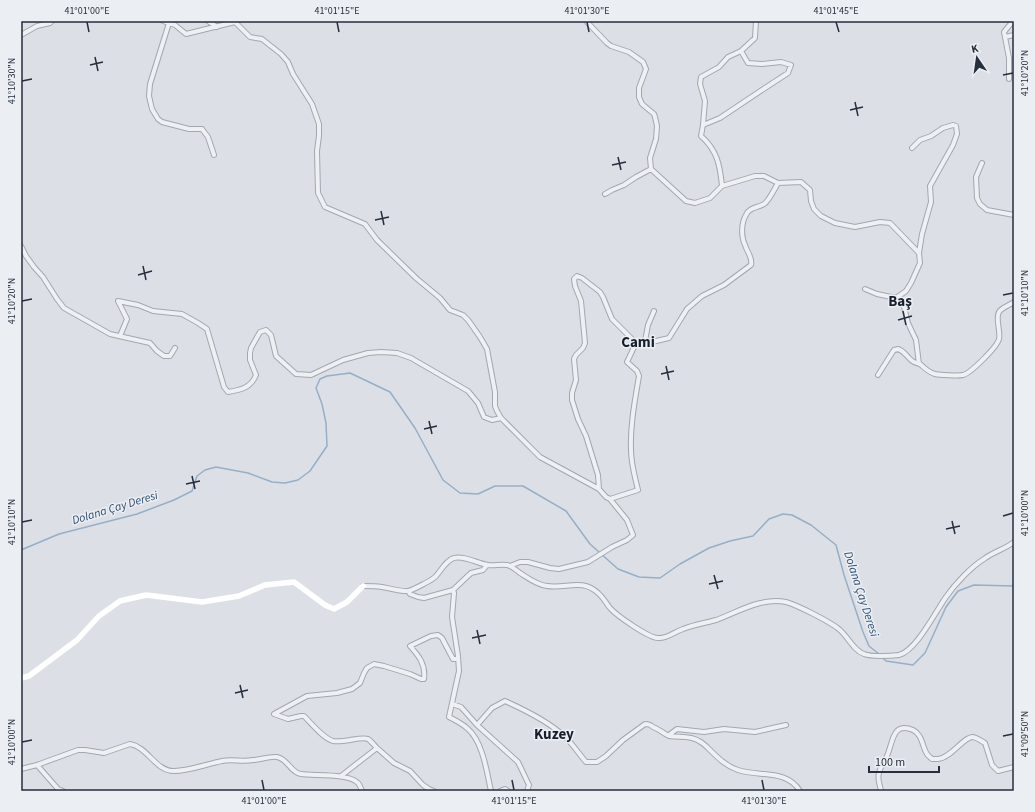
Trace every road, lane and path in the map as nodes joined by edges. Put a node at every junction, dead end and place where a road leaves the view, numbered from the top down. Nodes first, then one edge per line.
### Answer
1 (52, 21) edge
2 (163, 21) edge
3 (208, 21) edge
4 (586, 21) edge
5 (756, 21) edge
6 (1013, 21) edge
7 (235, 22) edge
8 (169, 23) junction
9 (217, 26) junction
10 (1014, 35) edge
11 (21, 36) edge
12 (1005, 37) junction
13 (741, 51) junction
14 (1008, 79) dead end
15 (703, 126) junction
16 (912, 148) dead end
17 (214, 155) dead end
18 (982, 163) dead end
19 (651, 170) junction
20 (778, 183) junction
21 (722, 186) junction
22 (605, 194) dead end
23 (1014, 215) edge
24 (21, 246) edge
25 (919, 253) junction
26 (865, 289) dead end
27 (896, 298) junction
28 (1014, 302) edge
29 (654, 311) dead end
30 (120, 336) junction
31 (646, 341) junction
32 (636, 343) junction
33 (175, 348) dead end
34 (919, 364) junction
35 (878, 375) dead end
36 (501, 418) junction
37 (599, 489) junction
38 (610, 499) junction
39 (1014, 542) edge
40 (487, 565) junction
41 (510, 566) junction
42 (363, 586) joint
43 (452, 590) junction
44 (408, 591) junction
45 (458, 659) junction
46 (21, 678) edge
47 (452, 704) junction
48 (477, 725) junction
49 (786, 725) dead end
50 (668, 736) junction
51 (376, 748) junction
52 (36, 765) junction
53 (1014, 767) edge
54 (21, 769) edge
55 (341, 776) junction
56 (62, 791) edge
57 (362, 791) edge
58 (434, 791) edge
59 (491, 791) edge
60 (500, 791) edge
61 (508, 791) edge
62 (527, 791) edge
63 (800, 791) edge
64 (881, 791) edge

1 - 11 street
2 - 8 street
3 - 9 street
4 - 19 street
5 - 13 street
6 - 12 street
7 - 9 street
7 - 36 street
8 - 9 street
8 - 17 street
10 - 12 street
12 - 14 street
13 - 15 street
13 - 15 street
15 - 21 street
16 - 25 street
18 - 23 street
19 - 21 street
19 - 22 street
20 - 21 street
20 - 25 street
20 - 31 street
24 - 30 street
25 - 27 street
26 - 27 street
27 - 34 street
28 - 34 street
29 - 31 street
30 - 33 street
30 - 36 street
31 - 32 street
32 - 37 street
32 - 38 street
34 - 35 street
36 - 37 street
37 - 38 street
38 - 41 street
39 - 41 street
40 - 41 street
40 - 43 street
40 - 44 street
42 - 44 street
42 - 46 street
43 - 44 street
43 - 45 street
45 - 47 street
45 - 51 street
47 - 48 street
47 - 59 street
48 - 50 street
48 - 62 street
49 - 50 street
50 - 63 street
51 - 55 street
51 - 58 street
52 - 54 street
52 - 55 street
52 - 56 street
53 - 64 street
55 - 57 street
60 - 61 street

